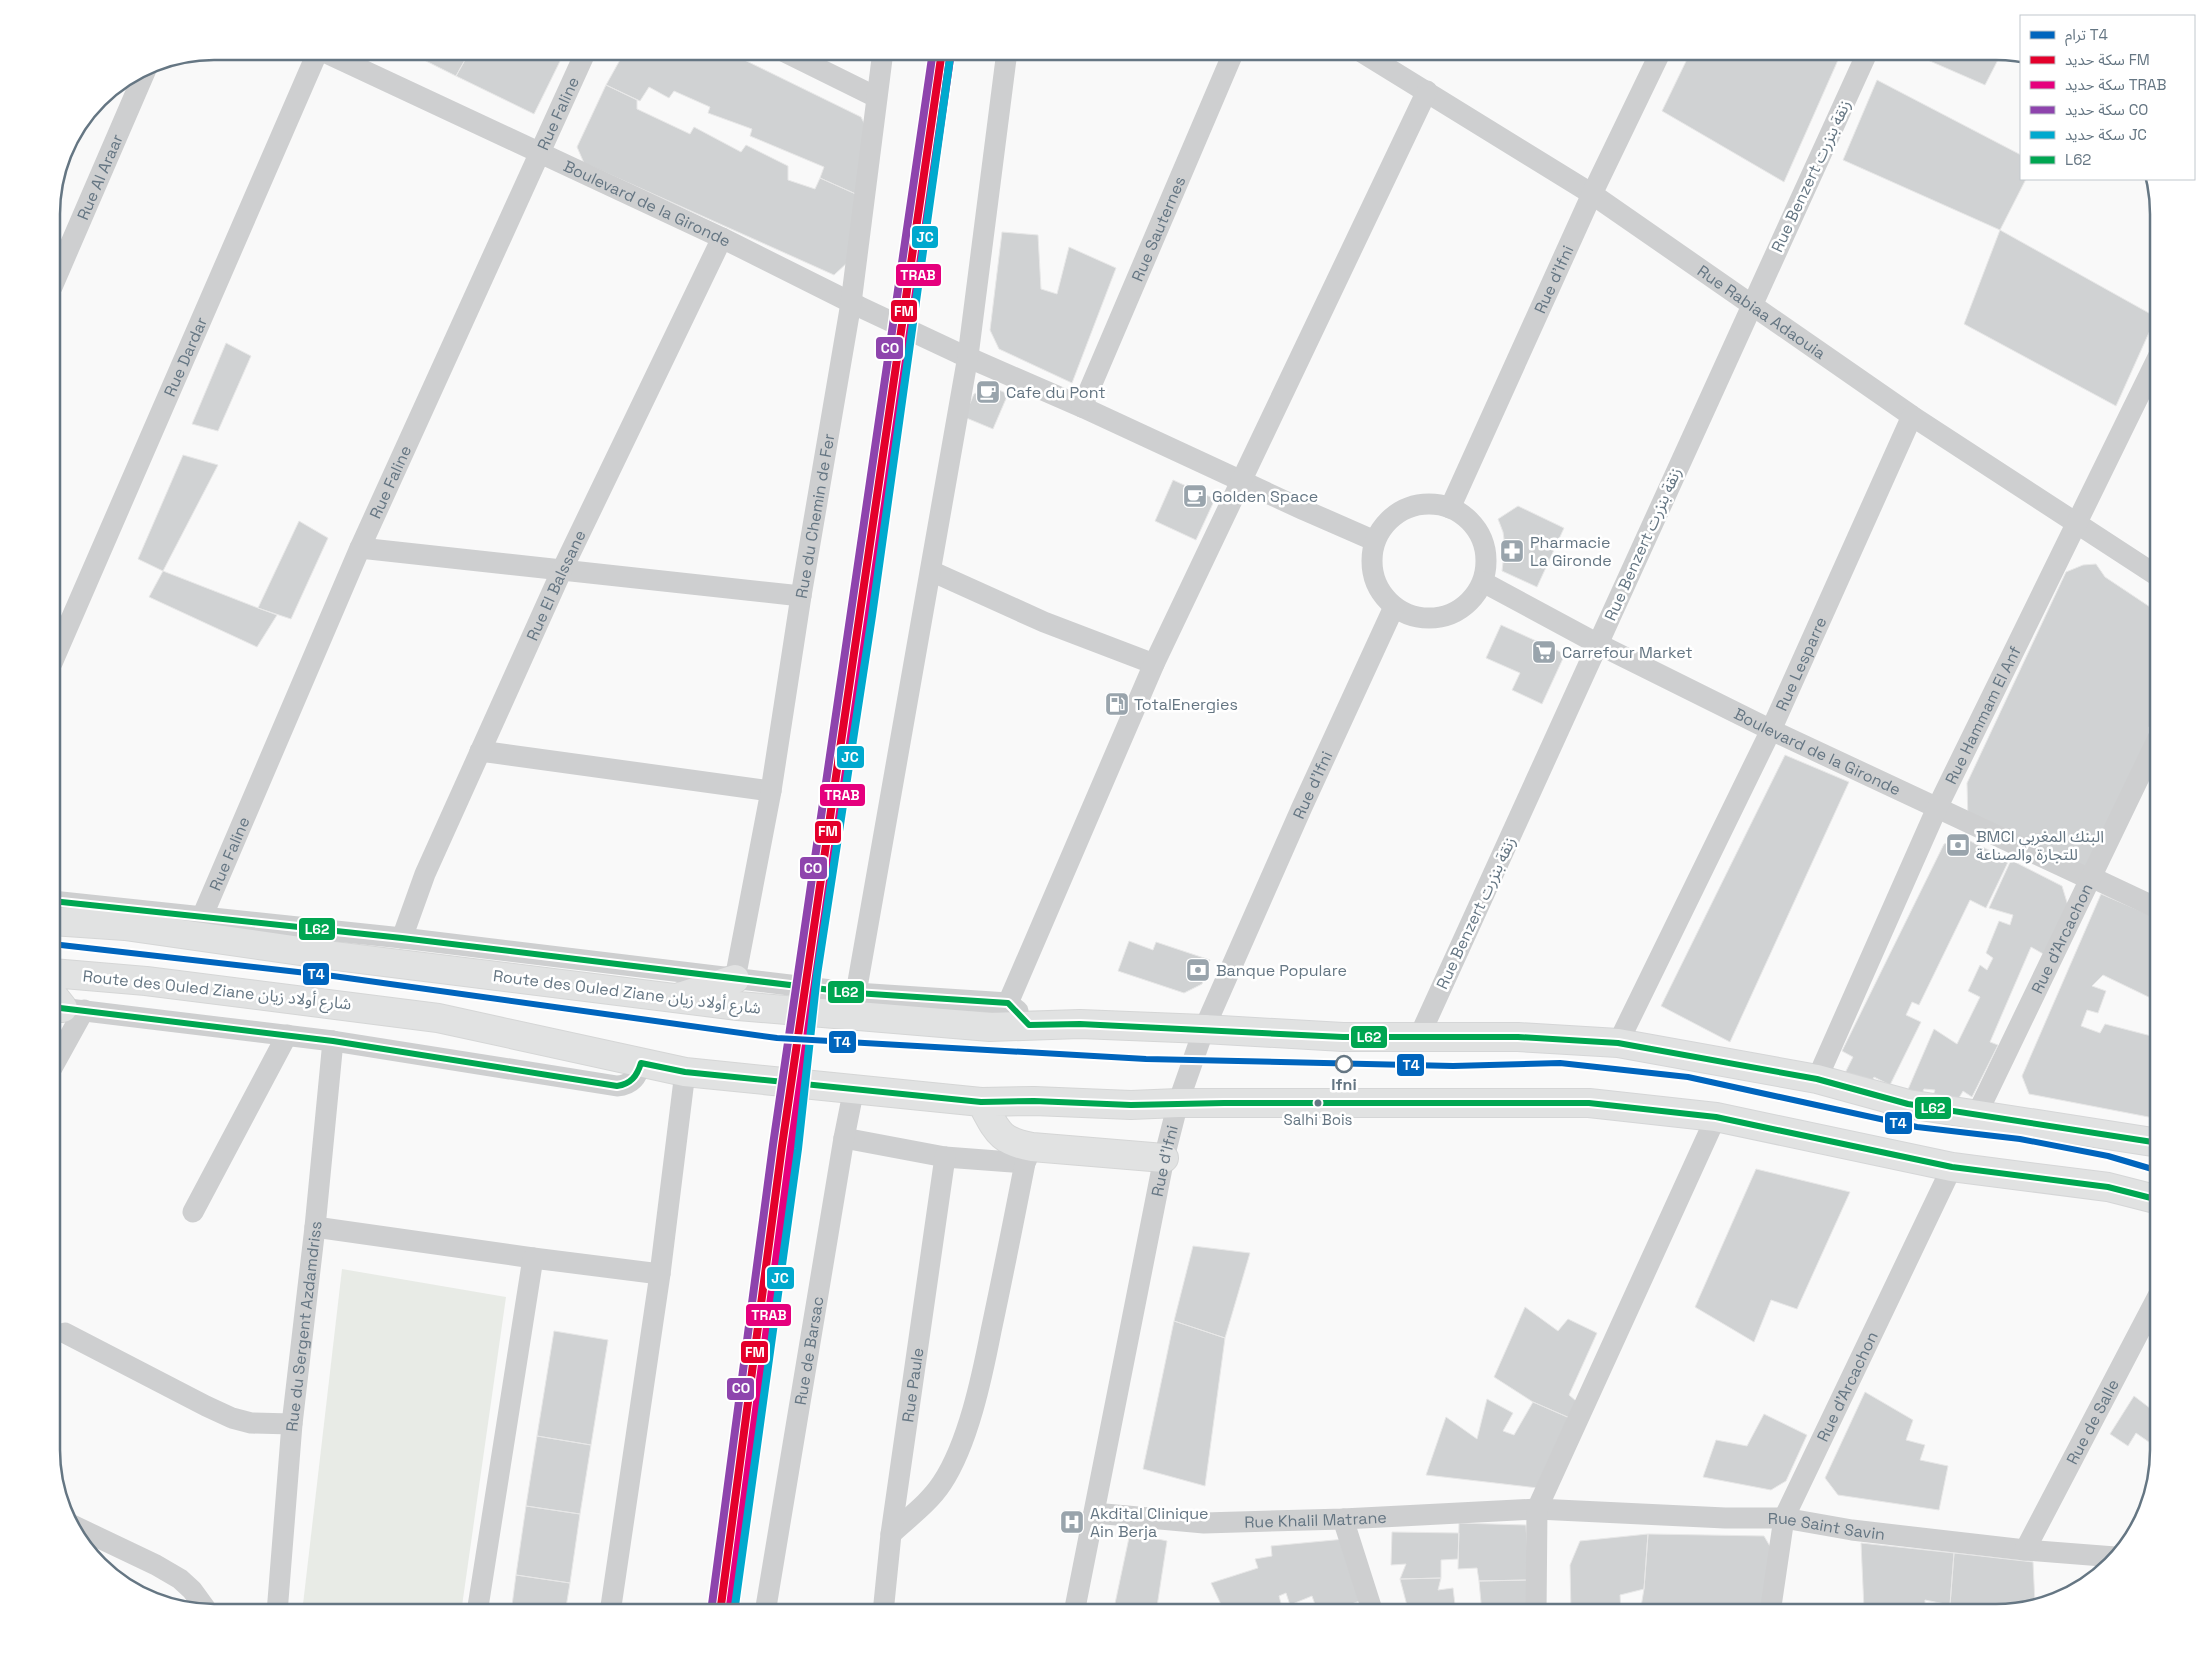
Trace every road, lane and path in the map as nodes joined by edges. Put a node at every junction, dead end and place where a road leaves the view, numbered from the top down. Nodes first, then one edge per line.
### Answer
1 (316, 60) edge
2 (339, 60) edge
3 (582, 60) edge
4 (801, 60) edge
5 (882, 60) edge
6 (1006, 60) edge
7 (1230, 60) edge
8 (1375, 60) edge
9 (1657, 60) edge
10 (1864, 60) edge
11 (142, 78) edge
12 (1427, 91) junction
13 (876, 97) junction
14 (540, 154) junction
15 (1592, 194) junction
16 (722, 238) junction
17 (60, 268) edge
18 (1752, 303) junction
19 (856, 305) junction
20 (963, 355) junction
21 (2150, 373) edge
22 (1082, 408) junction
23 (1912, 416) junction
24 (1240, 481) junction
25 (1450, 508) junction
26 (2077, 523) junction
27 (1375, 541) junction
28 (360, 548) junction
29 (562, 570) junction
30 (2150, 570) edge
31 (931, 571) junction
32 (1482, 582) junction
33 (801, 596) junction
34 (1394, 608) junction
35 (1598, 644) junction
36 (60, 645) edge
37 (1154, 664) junction
38 (1771, 730) junction
39 (480, 751) junction
40 (2150, 755) edge
41 (771, 791) junction
42 (1938, 808) junction
43 (2091, 877) junction
44 (60, 902) edge
45 (2150, 904) edge
46 (98, 905) junction
47 (202, 917) junction
48 (60, 922) edge
49 (125, 926) junction
50 (402, 938) junction
51 (60, 974) edge
52 (735, 979) junction
53 (856, 993) junction
54 (673, 999) junction
55 (1008, 1003) junction
56 (62, 1005) edge
57 (60, 1018) edge
58 (1028, 1025) junction
59 (1204, 1029) junction
60 (288, 1035) junction
61 (1419, 1037) junction
62 (333, 1041) junction
63 (1618, 1043) junction
64 (641, 1063) junction
65 (685, 1072) junction
66 (1817, 1080) junction
67 (854, 1088) junction
68 (981, 1102) junction
69 (1178, 1103) junction
70 (1977, 1114) junction
71 (1716, 1117) junction
72 (844, 1138) junction
73 (2150, 1142) edge
74 (1028, 1155) junction
75 (945, 1157) junction
76 (1164, 1158) junction
77 (1952, 1167) junction
78 (2150, 1198) edge
79 (193, 1212) dead end
80 (315, 1228) junction
81 (533, 1258) junction
82 (660, 1274) junction
83 (2150, 1311) edge
84 (66, 1333) dead end
85 (292, 1424) junction
86 (1537, 1509) junction
87 (1094, 1513) junction
88 (1784, 1518) junction
89 (1343, 1519) junction
90 (83, 1530) edge
91 (891, 1534) junction
92 (2025, 1550) junction
93 (2107, 1556) edge
94 (202, 1603) edge
95 (278, 1604) edge
96 (478, 1604) edge
97 (611, 1604) edge
98 (766, 1604) edge
99 (884, 1604) edge
100 (1076, 1604) edge
101 (1370, 1604) edge
102 (1536, 1604) edge
103 (1771, 1604) edge

1 - 36 street, Rue Dardar
2 - 14 street, Boulevard de la Gironde
3 - 14 street, Rue Faline
4 - 13 street
5 - 13 street, Rue du Chemin de Fer
6 - 20 street
7 - 22 street, Rue Sauternes
8 - 12 street, Rue Rabiaa Adaouia
9 - 15 street, Rue d'Ifni
10 - 18 street, Rue Benzert زنقة بنزرت
11 - 17 street, Rue Al Araar
12 - 15 street, Rue Rabiaa Adaouia
12 - 24 street
13 - 19 street, Rue du Chemin de Fer
14 - 16 street, Boulevard de la Gironde
14 - 28 street, Rue Faline
15 - 18 street, Rue Rabiaa Adaouia
15 - 25 street, Rue d'Ifni
16 - 19 street, Boulevard de la Gironde
16 - 29 street, Rue El Balssane
18 - 23 street, Rue Rabiaa Adaouia
18 - 35 street, Rue Benzert زنقة بنزرت
19 - 20 street, Boulevard de la Gironde
19 - 33 street, Rue du Chemin de Fer
20 - 22 street
20 - 31 street
21 - 26 street, Rue Hammam El Anf
22 - 24 street
23 - 26 street, Rue Rabiaa Adaouia
23 - 38 street, Rue Lesparre
24 - 27 street
24 - 37 street
25 - 27 street
25 - 32 street
26 - 30 street, Rue Rabiaa Adaouia
26 - 42 street, Rue Hammam El Anf
27 - 34 street
28 - 29 street
28 - 47 street, Rue Faline
29 - 33 street
29 - 39 street, Rue El Balssane
31 - 37 street
31 - 53 street
32 - 34 street
32 - 35 street, Boulevard de la Gironde
33 - 41 street, Rue du Chemin de Fer
34 - 59 street, Rue d'Ifni
35 - 38 street, Boulevard de la Gironde
35 - 61 street, Rue Benzert زنقة بنزرت
37 - 55 street
38 - 42 street, Boulevard de la Gironde
38 - 63 street, Rue Lesparre
39 - 41 street
39 - 50 street, Rue El Balssane
40 - 43 street, Rue d'Arcachon
41 - 52 street, Rue du Chemin de Fer
42 - 43 street, Boulevard de la Gironde
42 - 66 street, Rue Hammam El Anf
43 - 45 street, Boulevard de la Gironde
43 - 70 street, Rue d'Arcachon
44 - 46 street
46 - 47 street
46 - 49 main road
47 - 50 street
48 - 49 main road, Route des Ouled Ziane شارع أولاد زيان
49 - 54 main road, Route des Ouled Ziane شارع أولاد زيان
50 - 52 street
51 - 64 main road, Route des Ouled Ziane شارع أولاد زيان
52 - 53 street
52 - 54 main road
53 - 55 street
54 - 58 main road, Route des Ouled Ziane شارع أولاد زيان
55 - 58 street
56 - 57 street
56 - 60 street
58 - 59 main road, Route des Ouled Ziane شارع أولاد زيان
59 - 61 main road, Route des Ouled Ziane شارع أولاد زيان
59 - 69 street, Rue d'Ifni
60 - 62 street
60 - 79 street
61 - 63 main road, Route des Ouled Ziane شارع أولاد زيان
62 - 64 street
62 - 80 street, Rue du Sergent Azdamdriss
63 - 66 main road, Route des Ouled Ziane شارع أولاد زيان
64 - 65 main road, Route des Ouled Ziane شارع أولاد زيان
65 - 67 main road, Route des Ouled Ziane شارع أولاد زيان
65 - 82 street
66 - 70 main road, Route des Ouled Ziane شارع أولاد زيان
67 - 68 main road, Route des Ouled Ziane شارع أولاد زيان
67 - 72 street, Rue de Barsac
68 - 69 main road, Route des Ouled Ziane شارع أولاد زيان
68 - 74 main road
69 - 71 main road, Route des Ouled Ziane شارع أولاد زيان
69 - 76 street, Rue d'Ifni
70 - 73 main road, Route des Ouled Ziane شارع أولاد زيان
71 - 77 main road, Route des Ouled Ziane شارع أولاد زيان
71 - 86 street
72 - 75 street
72 - 98 street, Rue de Barsac
74 - 75 street
74 - 76 main road
74 - 91 street
75 - 91 street, Rue Paule
76 - 87 street, Rue d'Ifni
77 - 78 main road, Route des Ouled Ziane شارع أولاد زيان
77 - 88 street, Rue d'Arcachon
80 - 81 street
80 - 85 street, Rue du Sergent Azdamdriss
81 - 82 street
81 - 96 street
82 - 97 street
83 - 92 street, Rue de Salle
84 - 85 street
85 - 95 street, Rue du Sergent Azdamdriss
86 - 88 street, Rue Saint Savin
86 - 89 street, Rue Khalil Matrane
86 - 102 street
87 - 89 street, Rue Khalil Matrane
87 - 100 street, Rue d'Ifni
88 - 92 street, Rue Saint Savin
88 - 103 street, Rue d'Arcachon
89 - 101 street
90 - 94 street
91 - 99 street, Rue Paule
92 - 93 street, Rue Saint Savin

